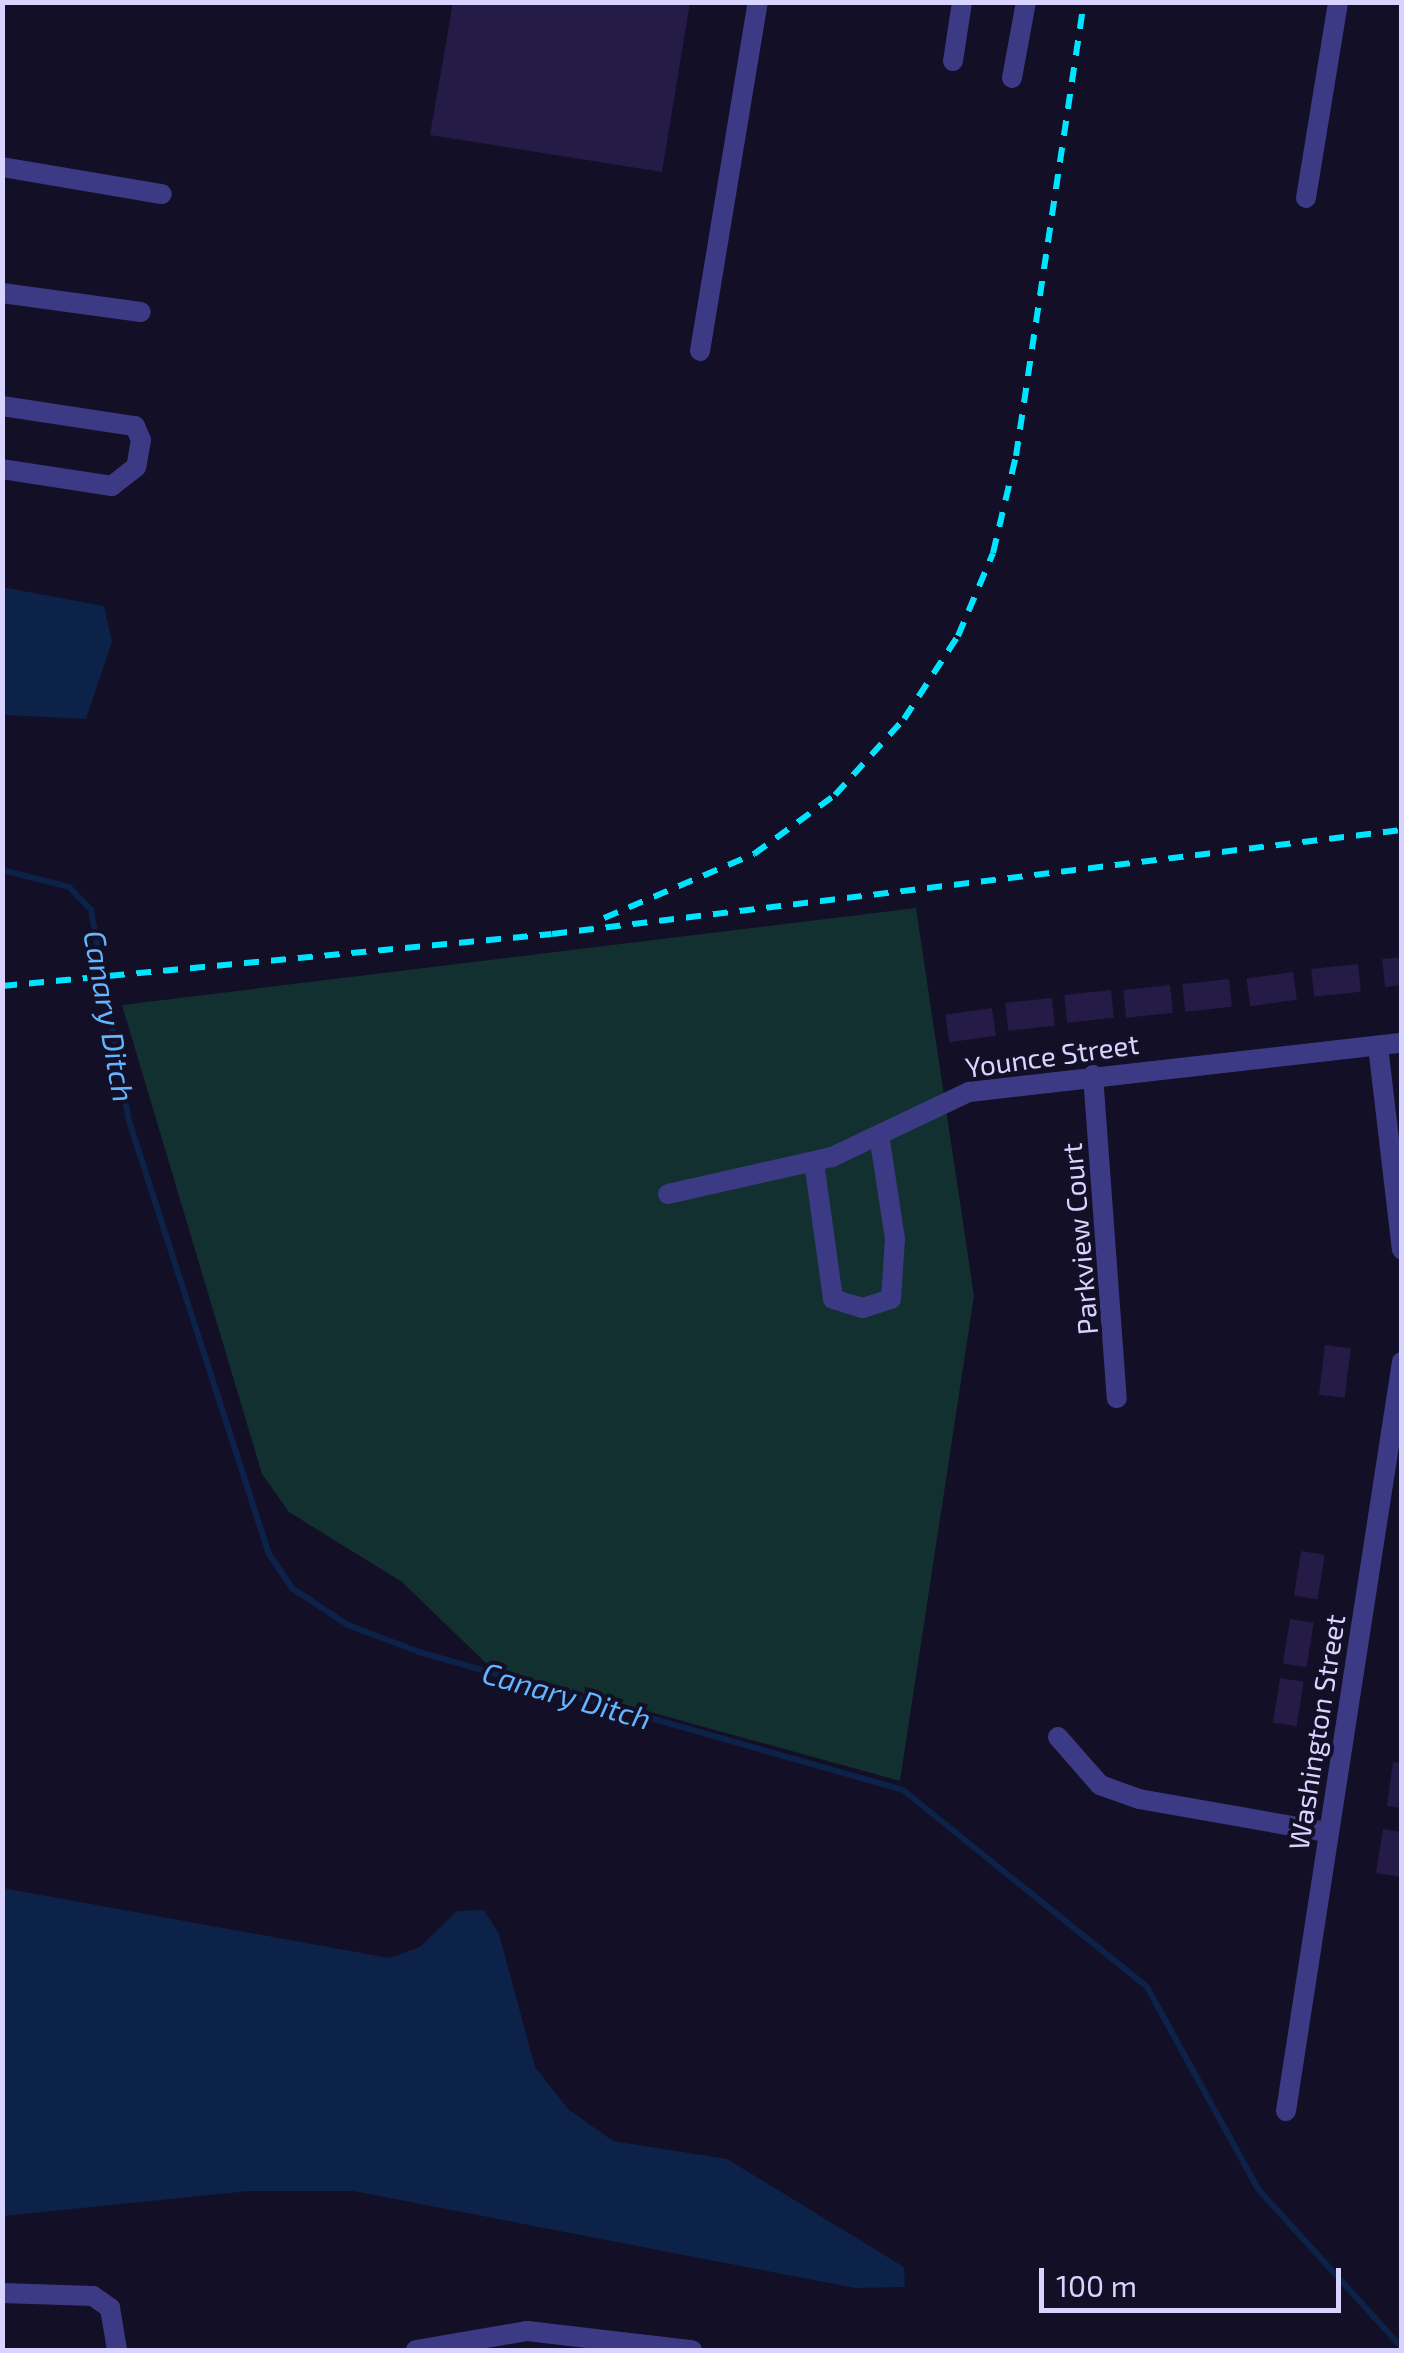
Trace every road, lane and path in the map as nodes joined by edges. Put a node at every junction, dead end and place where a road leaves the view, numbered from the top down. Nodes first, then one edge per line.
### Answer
1 (758, 2) edge
2 (962, 2) edge
3 (1026, 2) edge
4 (1338, 2) edge
5 (953, 61) dead end
6 (1012, 78) dead end
7 (2, 167) edge
8 (162, 194) dead end
9 (1306, 198) dead end
10 (4, 298) edge
11 (141, 312) dead end
12 (700, 352) dead end
13 (2, 406) edge
14 (2, 469) edge
15 (1402, 1043) edge
16 (1378, 1046) junction
17 (1093, 1075) junction
18 (879, 1135) junction
19 (814, 1162) junction
20 (668, 1194) dead end
21 (1402, 1250) edge
22 (1402, 1362) edge
23 (1117, 1398) dead end
24 (1379, 1518) junction
25 (1402, 1521) edge
26 (1058, 1737) dead end
27 (1328, 1832) junction
28 (1286, 2110) dead end
29 (2, 2293) edge
30 (117, 2350) edge
31 (416, 2350) edge
32 (692, 2350) edge

1 - 12 street
2 - 5 street
3 - 6 street
4 - 9 street
7 - 8 street
10 - 11 street
13 - 14 street
15 - 16 street, Younce Street
16 - 17 street, Younce Street
16 - 21 street
17 - 18 street, Younce Street
17 - 23 street, Parkview Court
18 - 19 street, Younce Street
18 - 19 street
19 - 20 street, Younce Street
22 - 24 street, Washington Street
24 - 25 street
24 - 27 street, Washington Street
26 - 27 street
27 - 28 street, Washington Street
29 - 30 street
31 - 32 street

